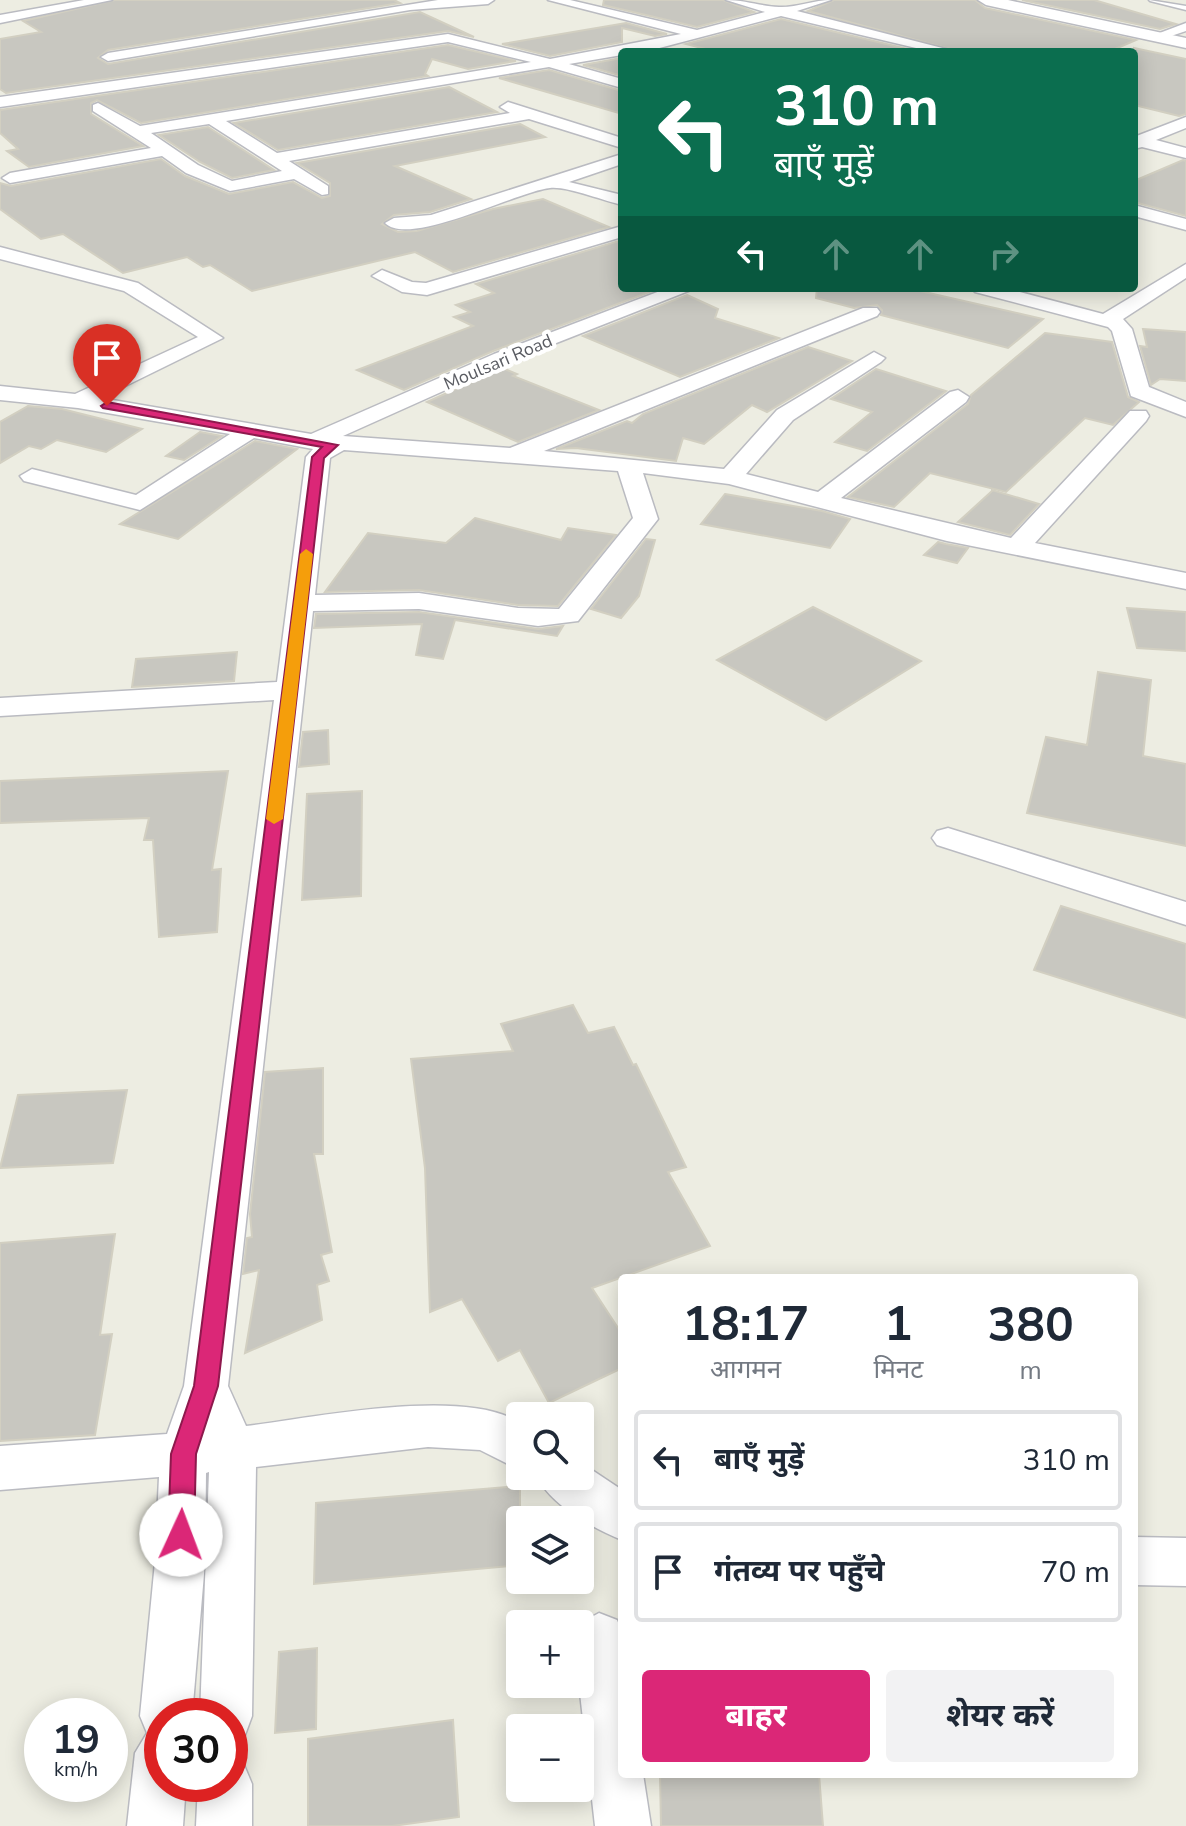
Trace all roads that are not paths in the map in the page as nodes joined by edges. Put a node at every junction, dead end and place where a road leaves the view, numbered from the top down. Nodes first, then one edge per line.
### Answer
1 (106, 0) edge
2 (488, 0) edge
3 (554, 0) edge
4 (732, 0) edge
5 (825, 0) edge
6 (986, 0) edge
7 (1152, 0) edge
8 (1186, 8) edge
9 (782, 12) junction
10 (0, 19) edge
11 (1186, 27) edge
12 (702, 35) junction
13 (885, 37) junction
14 (1156, 37) junction
15 (1186, 43) edge
16 (858, 44) dead end
17 (631, 48) edge
18 (933, 48) edge
19 (618, 50) edge
20 (108, 57) dead end
21 (549, 63) junction
22 (432, 83) junction
23 (618, 83) edge
24 (0, 102) edge
25 (98, 108) dead end
26 (529, 114) junction
27 (212, 119) junction
28 (1186, 122) edge
29 (137, 131) junction
30 (1138, 141) edge
31 (618, 142) edge
32 (1138, 142) edge
33 (163, 151) junction
34 (1186, 153) edge
35 (278, 158) junction
36 (618, 160) edge
37 (296, 174) junction
38 (10, 178) dead end
39 (546, 181) junction
40 (322, 190) dead end
41 (618, 199) edge
42 (1138, 211) edge
43 (394, 223) dead end
44 (1186, 225) edge
45 (618, 232) edge
46 (0, 253) edge
47 (1186, 270) edge
48 (382, 276) dead end
49 (675, 292) edge
50 (998, 292) edge
51 (870, 312) dead end
52 (1107, 320) junction
53 (874, 358) dead end
54 (0, 393) edge
55 (958, 397) dead end
56 (78, 401) junction
57 (1186, 410) edge
58 (1138, 416) dead end
59 (250, 431) junction
60 (321, 448) junction
61 (510, 456) junction
62 (628, 465) junction
63 (32, 476) dead end
64 (730, 477) junction
65 (825, 499) junction
66 (1016, 548) junction
67 (1186, 581) edge
68 (300, 604) junction
69 (290, 690) junction
70 (0, 707) edge
71 (948, 838) dead end
72 (1186, 914) edge
73 (206, 1386) junction
74 (506, 1439) edge
75 (233, 1448) junction
76 (183, 1454) junction
77 (0, 1468) edge
78 (582, 1490) edge
79 (618, 1514) edge
80 (1138, 1561) edge
81 (1186, 1562) edge
82 (599, 1638) dead end
83 (168, 1698) edge
84 (226, 1698) edge
85 (157, 1802) edge
86 (225, 1802) edge
87 (155, 1826) edge
88 (224, 1826) edge
89 (623, 1826) edge

1 - 10 street
2 - 20 street
3 - 12 street
4 - 9 street
5 - 9 street
6 - 14 street
7 - 8 lane
9 - 12 street
9 - 13 street
11 - 14 street
12 - 17 street
13 - 16 street
13 - 18 street
14 - 15 street
19 - 21 street
21 - 22 street
21 - 23 street
21 - 24 street
22 - 26 street
22 - 27 street
25 - 29 street
26 - 31 street
26 - 35 street
27 - 29 street
27 - 35 street
28 - 30 street
29 - 33 street
32 - 34 street
33 - 37 street
33 - 38 street
35 - 37 street
36 - 39 street
37 - 40 street
39 - 41 street
39 - 43 street
42 - 44 street
45 - 48 street
46 - 56 street
47 - 52 street
49 - 60 street, Moulsari Road
50 - 52 street
51 - 61 street
52 - 57 street
53 - 64 street
54 - 56 street
55 - 65 street
56 - 59 street
58 - 66 street
59 - 60 street
59 - 63 street
60 - 61 street
60 - 68 street
61 - 62 street
62 - 64 street
62 - 68 street
64 - 65 street
65 - 66 street
66 - 67 street
68 - 69 street
69 - 70 street
69 - 73 street
71 - 72 street
73 - 75 street
73 - 76 street
74 - 75 street
75 - 76 street
75 - 84 street
76 - 77 street
76 - 83 street
78 - 79 street
80 - 81 street
82 - 89 street
85 - 87 street
86 - 88 street

